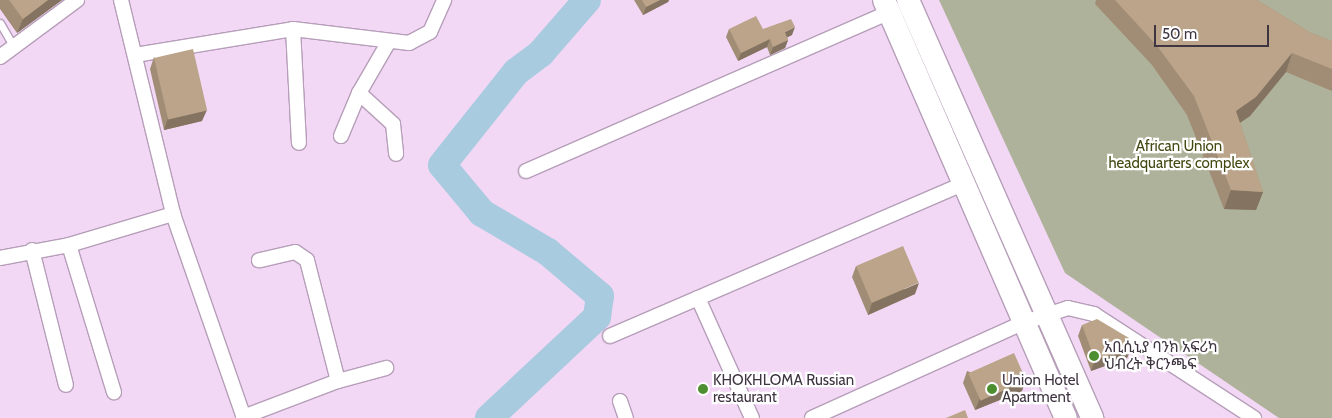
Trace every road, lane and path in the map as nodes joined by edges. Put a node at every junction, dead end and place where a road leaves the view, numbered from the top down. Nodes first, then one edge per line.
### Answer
1 (77, 0) edge
2 (121, 0) edge
3 (444, 0) edge
4 (908, 0) edge
5 (898, 16) edge
6 (0, 23) edge
7 (293, 29) junction
8 (388, 43) junction
9 (14, 48) junction
10 (134, 55) junction
11 (0, 57) edge
12 (359, 93) junction
13 (341, 136) dead end
14 (299, 143) dead end
15 (396, 154) dead end
16 (526, 171) dead end
17 (965, 183) junction
18 (173, 214) junction
19 (69, 245) junction
20 (32, 250) junction
21 (0, 258) edge
22 (258, 260) dead end
23 (698, 298) junction
24 (1048, 312) junction
25 (1022, 323) junction
26 (610, 336) dead end
27 (386, 368) dead end
28 (338, 381) junction
29 (66, 385) dead end
30 (114, 392) dead end
31 (620, 401) dead end
32 (244, 417) edge
33 (626, 418) edge
34 (752, 418) edge
35 (812, 418) edge
36 (1066, 418) edge
37 (1092, 418) edge
38 (1254, 418) edge

1 - 9 street
2 - 10 street
3 - 8 street
4 - 5 main road
5 - 16 street
5 - 17 main road
5 - 24 main road
6 - 9 lane
7 - 8 street
7 - 10 street
7 - 14 street
8 - 12 street
9 - 11 street
10 - 18 street
12 - 13 street
12 - 15 street
17 - 23 street
17 - 25 main road
18 - 19 street
18 - 32 street
19 - 20 street
19 - 30 street
20 - 21 street
20 - 29 street
22 - 28 street
23 - 26 street
23 - 34 street
24 - 25 street
24 - 37 main road
24 - 38 street
25 - 35 street
25 - 36 main road
27 - 28 street
28 - 32 street
31 - 33 street

